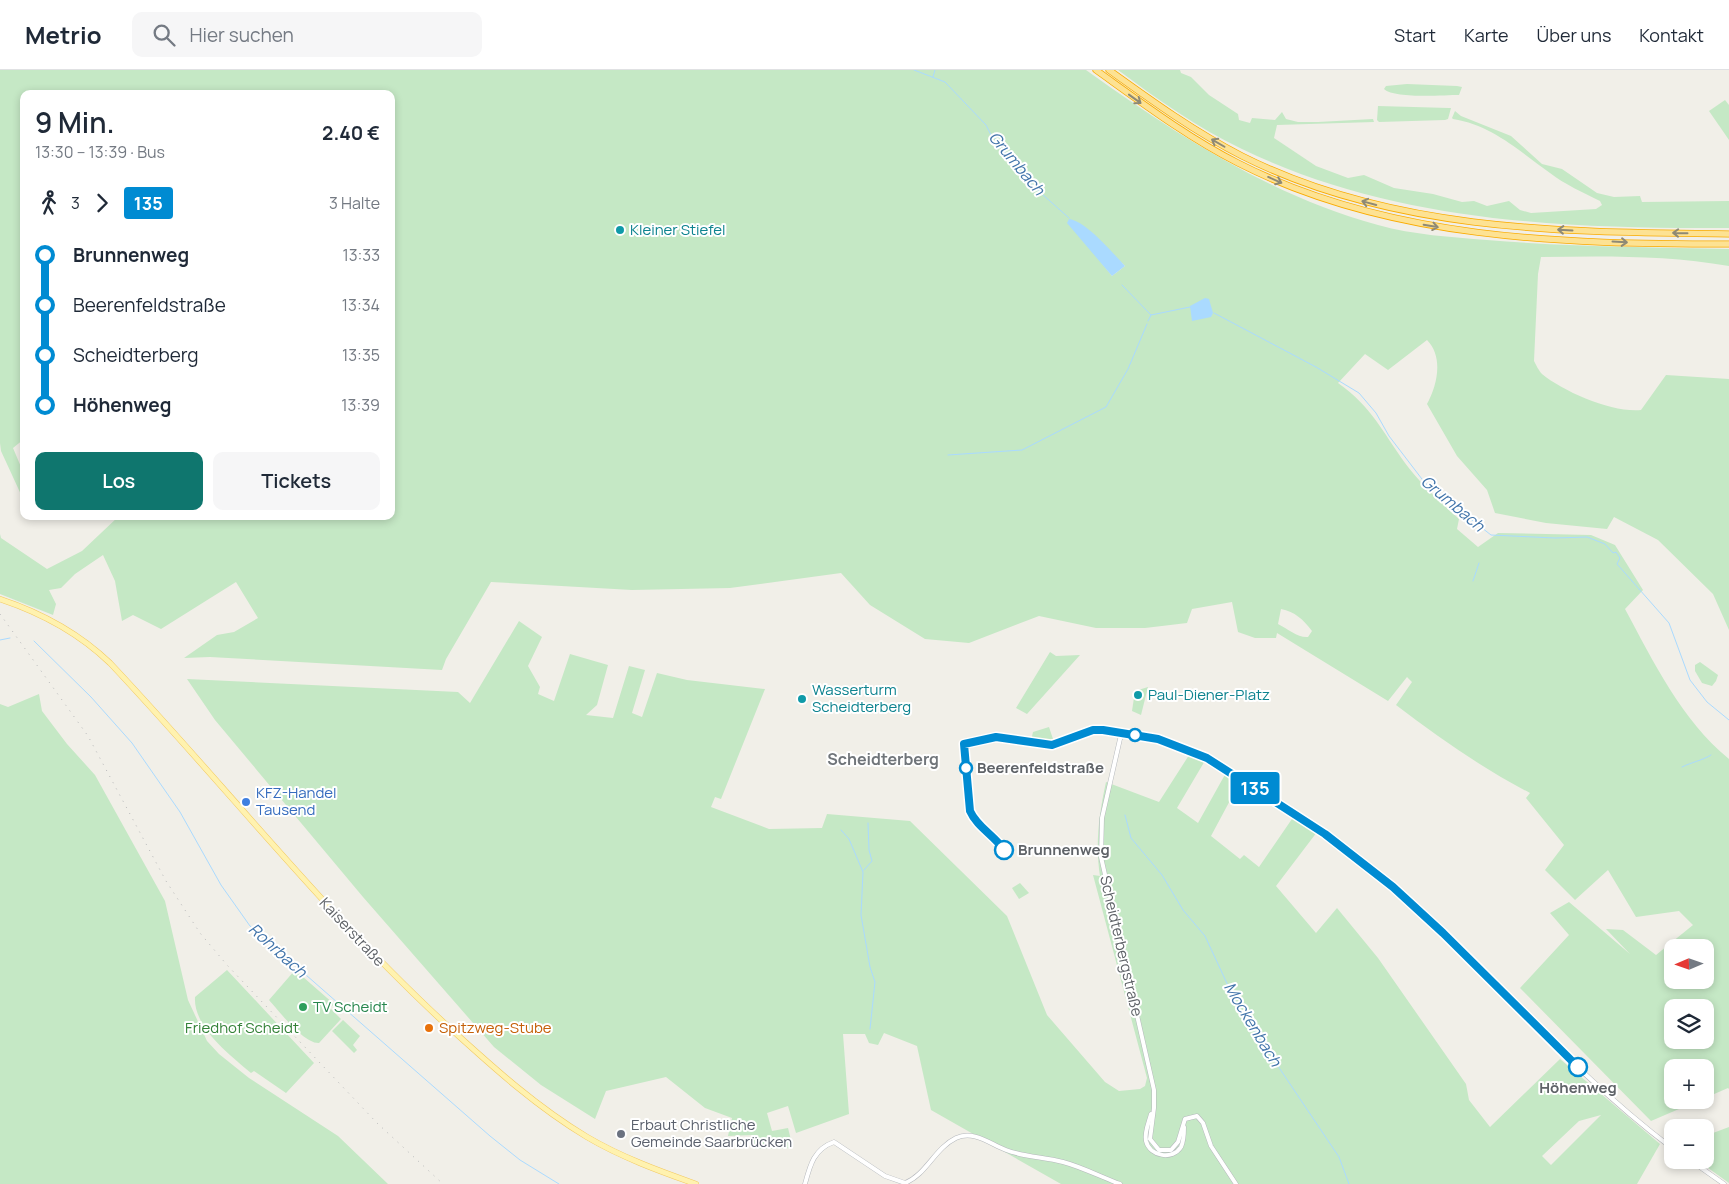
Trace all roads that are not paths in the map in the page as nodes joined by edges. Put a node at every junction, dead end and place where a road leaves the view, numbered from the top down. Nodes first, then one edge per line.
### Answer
1 (1096, 70) edge
2 (1109, 70) edge
3 (1729, 234) edge
4 (1729, 244) edge
5 (0, 599) edge
6 (1664, 1141) edge
7 (1703, 1169) edge
8 (696, 1184) edge
9 (805, 1184) edge
10 (1120, 1184) edge
11 (1236, 1184) edge
12 (1724, 1184) edge

1 -> 4 highway
3 -> 2 highway
5 - 8 main road, Kaiserstraße
6 - 11 street, Scheidterbergstraße
7 - 12 street
9 - 10 street

